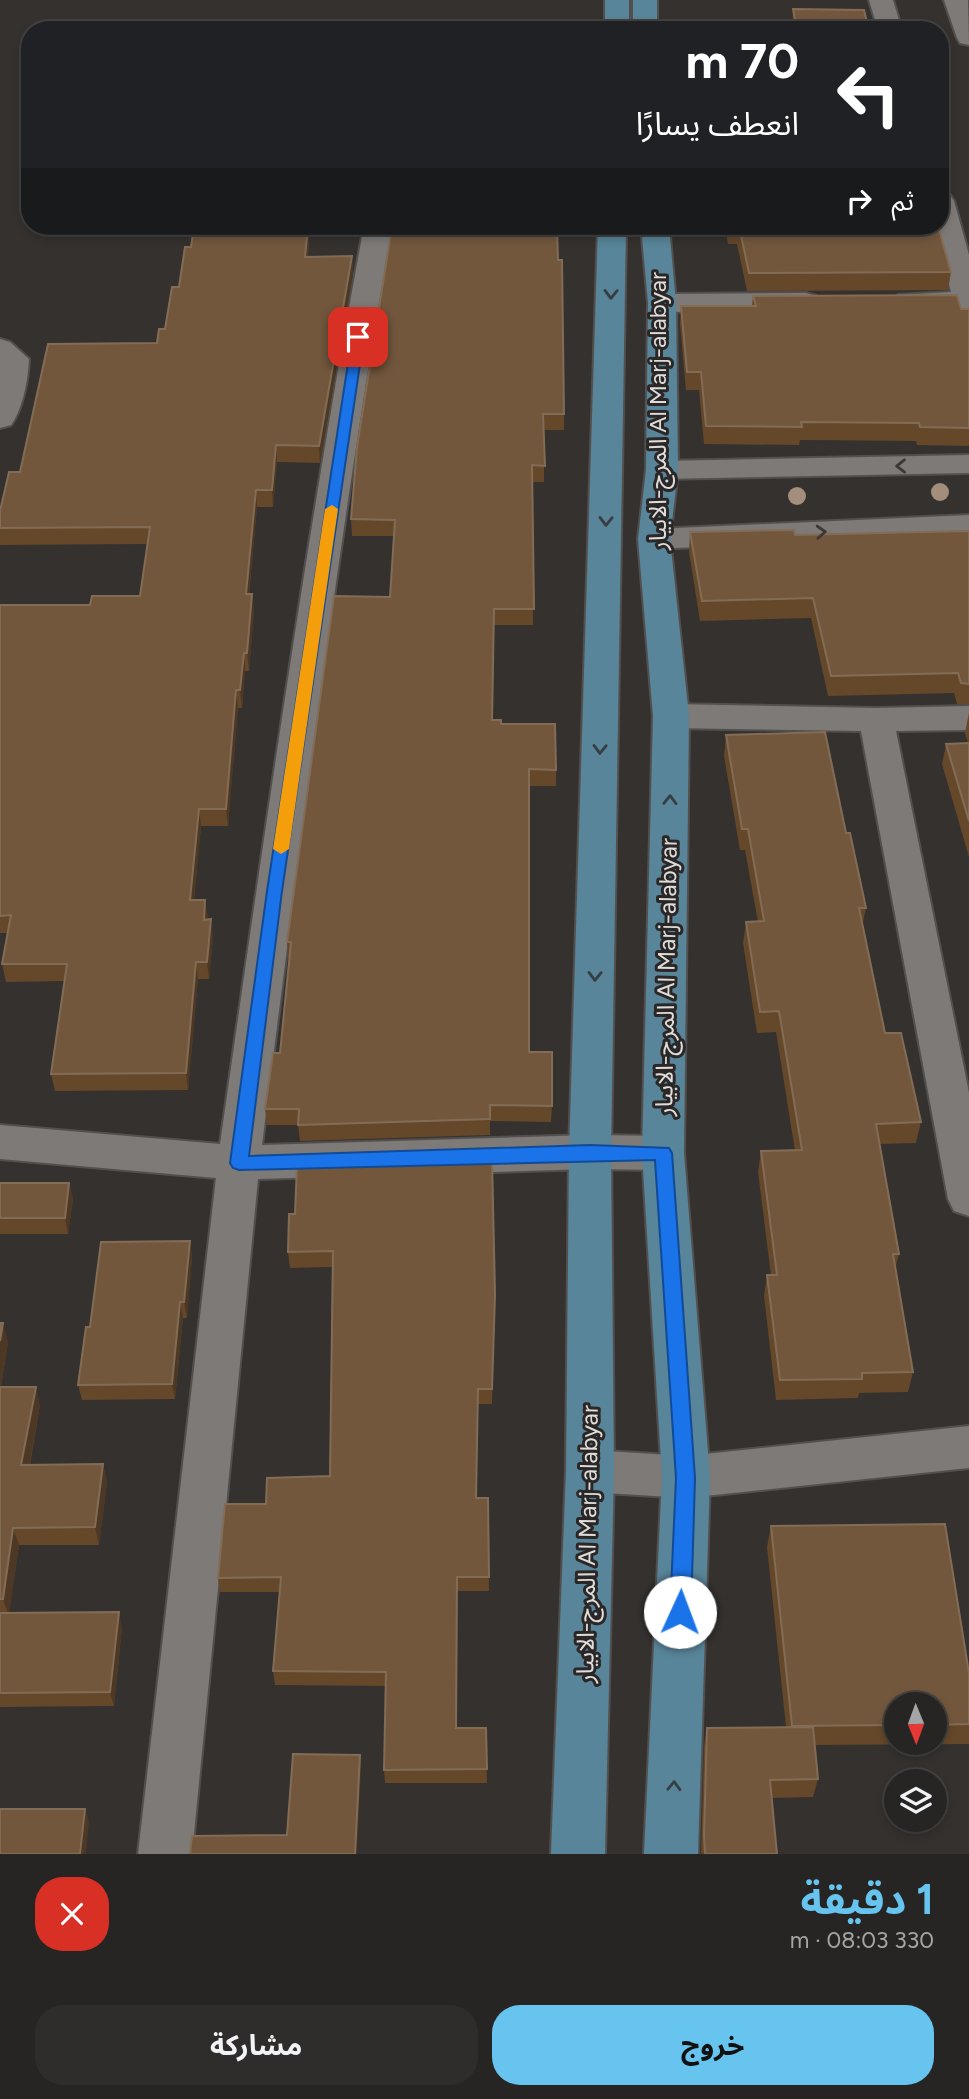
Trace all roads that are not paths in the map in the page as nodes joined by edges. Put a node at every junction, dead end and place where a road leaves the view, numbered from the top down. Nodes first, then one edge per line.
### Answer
1 (617, 0) edge
2 (645, 0) edge
3 (881, 0) edge
4 (956, 0) edge
5 (617, 21) edge
6 (645, 21) edge
7 (887, 21) edge
8 (969, 38) edge
9 (949, 233) edge
10 (376, 235) edge
11 (612, 235) edge
12 (656, 235) edge
13 (884, 301) edge
14 (968, 301) edge
15 (829, 302) edge
16 (662, 303) junction
17 (0, 348) edge
18 (0, 419) edge
19 (969, 464) edge
20 (662, 470) junction
21 (969, 525) edge
22 (654, 539) junction
23 (671, 716) junction
24 (969, 718) edge
25 (876, 720) junction
26 (0, 1142) edge
27 (590, 1152) junction
28 (663, 1153) junction
29 (239, 1163) junction
30 (969, 1199) edge
31 (969, 1447) edge
32 (590, 1471) junction
33 (686, 1478) junction
34 (165, 1854) edge
35 (578, 1854) edge
36 (671, 1854) edge

1 - 5 main road
2 - 6 main road
3 - 7 street
4 - 8 street
9 - 14 street
10 - 29 street
11 -> 27 main road, المرج-الابيار Al Marj-alabyar
12 - 16 main road, المرج-الابيار Al Marj-alabyar
13 - 14 street
15 - 16 street
16 - 20 main road, المرج-الابيار Al Marj-alabyar
17 - 18 street
19 -> 20 street
20 - 22 main road, المرج-الابيار Al Marj-alabyar
22 -> 21 street
22 - 23 main road, المرج-الابيار Al Marj-alabyar
23 - 25 street
28 -> 23 main road, المرج-الابيار Al Marj-alabyar
24 - 25 street
25 - 30 street
26 - 29 street
27 - 28 street
27 - 29 street
27 - 32 main road, المرج-الابيار Al Marj-alabyar
28 - 33 main road, المرج-الابيار Al Marj-alabyar
29 - 34 street
31 - 33 street
32 - 33 street
32 - 35 main road, المرج-الابيار Al Marj-alabyar
36 -> 33 main road, المرج-الابيار Al Marj-alabyar

